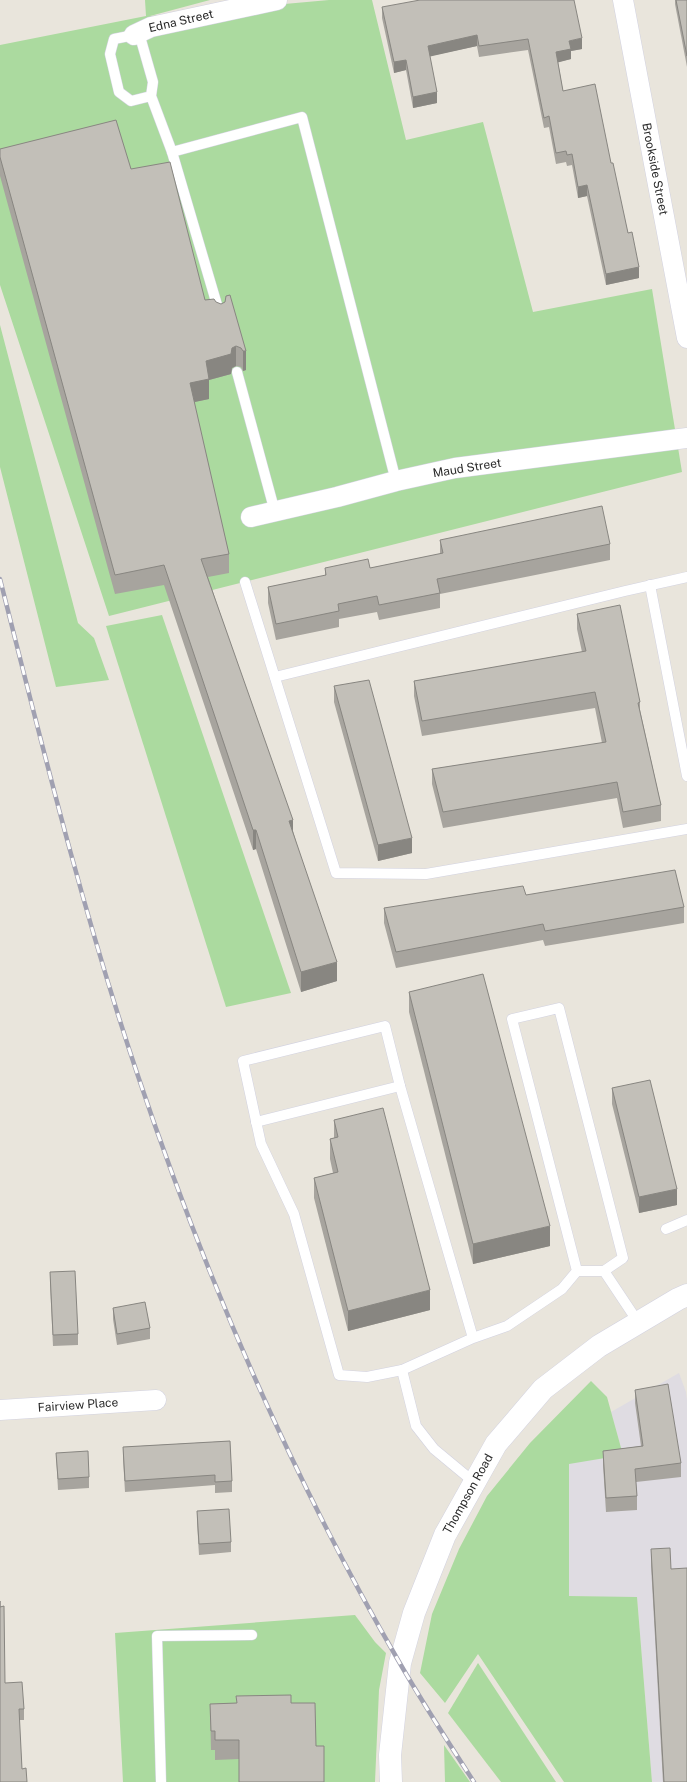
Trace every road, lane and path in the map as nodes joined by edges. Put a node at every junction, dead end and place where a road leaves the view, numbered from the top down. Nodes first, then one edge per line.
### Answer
1 (277, 0) edge
2 (623, 0) edge
3 (134, 35) junction
4 (151, 96) junction
5 (172, 152) junction
6 (220, 317) edge
7 (687, 338) edge
8 (237, 372) dead end
9 (687, 438) edge
10 (396, 480) junction
11 (275, 512) junction
12 (251, 517) dead end
13 (687, 577) edge
14 (245, 582) dead end
15 (650, 585) junction
16 (275, 677) junction
17 (687, 776) edge
18 (687, 829) edge
19 (400, 1086) junction
20 (256, 1122) junction
21 (687, 1220) edge
22 (666, 1229) dead end
23 (577, 1271) junction
24 (604, 1271) junction
25 (687, 1295) edge
26 (638, 1322) junction
27 (472, 1338) junction
28 (402, 1370) junction
29 (156, 1400) dead end
30 (0, 1410) edge
31 (475, 1483) junction
32 (252, 1635) dead end
33 (161, 1782) edge
34 (391, 1782) edge

1 - 3 street, Edna Street
2 - 7 street, Brookside Street
3 - 4 lane
3 - 4 lane
4 - 5 lane
5 - 6 lane
5 - 10 lane
8 - 11 lane
9 - 10 street, Maud Street
10 - 11 street, Maud Street
11 - 12 street, Maud Street
13 - 15 lane
14 - 16 lane
15 - 16 lane
15 - 17 lane
16 - 18 lane
19 - 20 lane
19 - 20 lane
19 - 27 lane
20 - 28 lane
21 - 22 lane
23 - 24 lane
23 - 24 lane
23 - 27 lane
24 - 26 lane
25 - 26 street, Thompson Road
26 - 31 street, Thompson Road
27 - 28 lane
28 - 31 lane
29 - 30 street, Fairview Place
31 - 34 street, Thompson Road
32 - 33 lane

